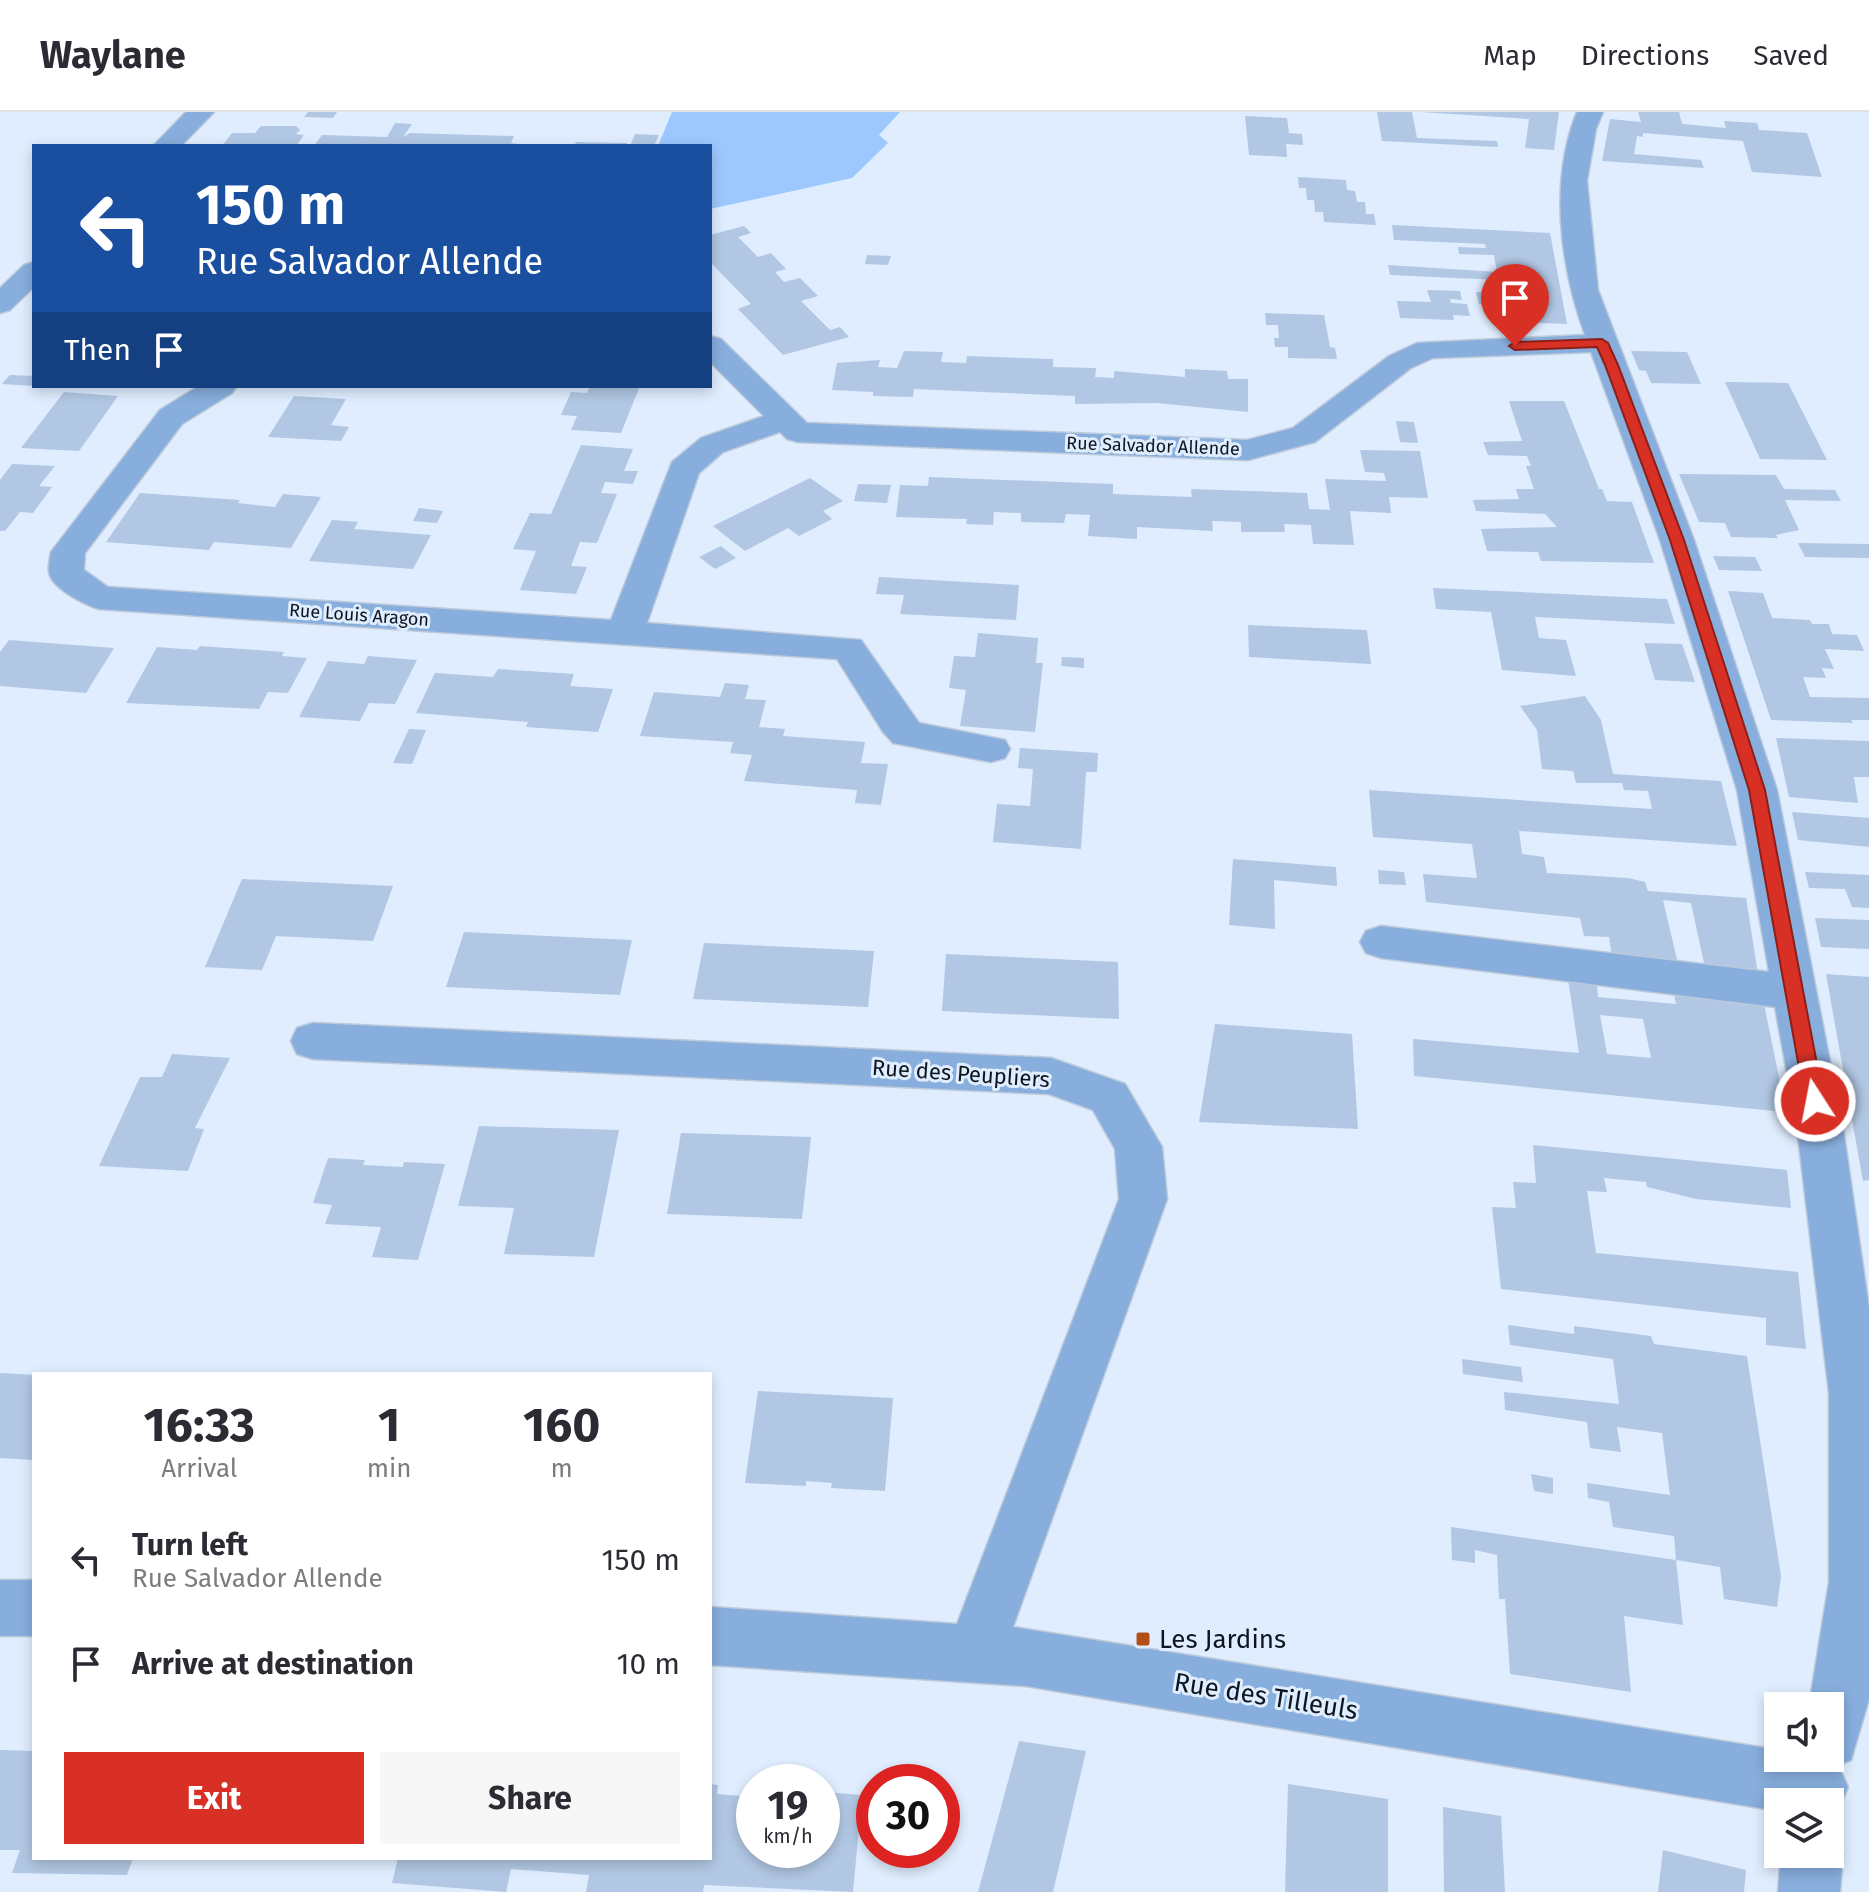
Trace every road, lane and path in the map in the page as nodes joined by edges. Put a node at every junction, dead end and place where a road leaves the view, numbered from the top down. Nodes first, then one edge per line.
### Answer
1 (201, 112) edge
2 (1590, 112) edge
3 (168, 144) edge
4 (32, 273) edge
5 (0, 304) edge
6 (1602, 343) junction
7 (712, 347) edge
8 (218, 388) edge
9 (782, 420) junction
10 (625, 633) junction
11 (991, 749) dead end
12 (1381, 942) dead end
13 (1794, 992) junction
14 (313, 1041) dead end
15 (0, 1608) edge
16 (32, 1608) edge
17 (712, 1636) edge
18 (975, 1652) junction
19 (1842, 1692) edge
20 (1764, 1739) edge
21 (1811, 1868) edge
22 (1809, 1892) edge

1 - 3 street
2 - 6 street
4 - 5 street
6 - 9 street, Rue Salvador Allende
6 - 13 street
7 - 9 street, Rue Salvador Allende
8 - 10 street, Rue Louis Aragon
9 - 10 street
10 - 11 street
12 - 13 street
13 - 19 street
14 - 18 street, Rue des Peupliers
15 - 16 street
17 - 18 street, Rue des Tilleuls
18 - 20 street, Rue des Tilleuls
21 - 22 street

